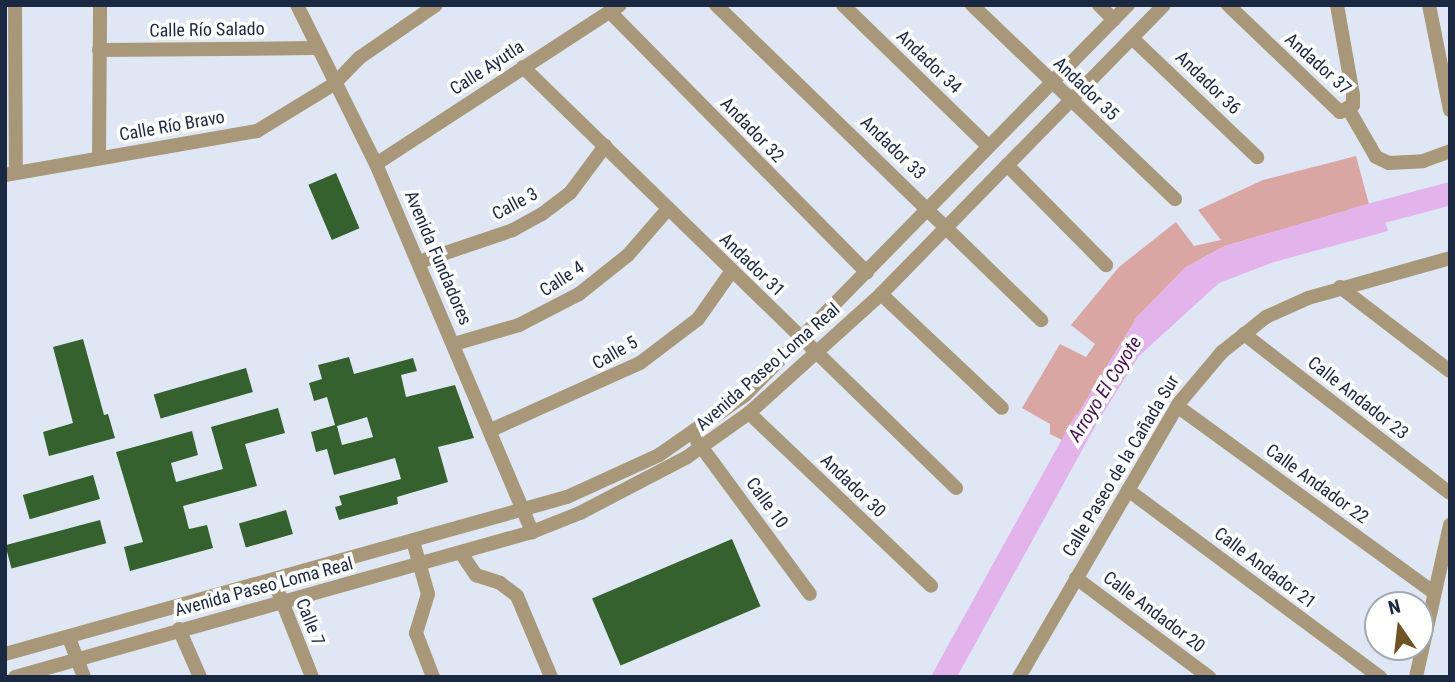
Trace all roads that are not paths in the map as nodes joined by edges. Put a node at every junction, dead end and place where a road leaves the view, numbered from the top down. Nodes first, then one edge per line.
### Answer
1 (15, 5) edge
2 (100, 5) edge
3 (297, 5) edge
4 (436, 5) edge
5 (716, 5) edge
6 (843, 5) edge
7 (972, 5) edge
8 (1099, 5) edge
9 (1128, 5) edge
10 (1164, 5) edge
11 (1228, 5) edge
12 (1336, 5) edge
13 (1429, 5) edge
14 (615, 9) edge
15 (1114, 20) junction
16 (1132, 38) junction
17 (314, 47) junction
18 (100, 50) junction
19 (523, 67) junction
20 (1051, 82) junction
21 (334, 84) junction
22 (1068, 101) junction
23 (1351, 108) junction
24 (1450, 110) edge
25 (605, 146) junction
26 (988, 146) junction
27 (1450, 151) edge
28 (1256, 157) dead end
29 (99, 159) junction
30 (376, 164) junction
31 (1007, 166) junction
32 (11, 174) edge
33 (1175, 199) dead end
34 (928, 208) junction
35 (668, 209) junction
36 (947, 226) junction
37 (1450, 258) edge
38 (419, 262) junction
39 (1106, 265) dead end
40 (731, 272) junction
41 (867, 273) junction
42 (1340, 287) junction
43 (881, 294) junction
44 (1041, 320) dead end
45 (1244, 334) junction
46 (799, 338) junction
47 (454, 344) junction
48 (816, 355) junction
49 (1450, 371) edge
50 (1177, 405) junction
51 (1002, 408) dead end
52 (749, 413) junction
53 (491, 430) junction
54 (692, 435) junction
55 (703, 448) junction
56 (659, 455) junction
57 (667, 468) junction
58 (956, 488) dead end
59 (1128, 490) junction
60 (1450, 493) edge
61 (522, 509) junction
62 (1450, 524) edge
63 (532, 532) junction
64 (414, 541) junction
65 (461, 553) junction
66 (418, 565) junction
67 (1076, 578) junction
68 (274, 581) junction
69 (931, 586) dead end
70 (1435, 588) junction
71 (1450, 592) edge
72 (810, 594) dead end
73 (281, 603) junction
74 (179, 629) junction
75 (69, 638) junction
76 (5, 654) edge
77 (77, 659) junction
78 (1025, 674) edge
79 (15, 677) edge
80 (84, 677) edge
81 (200, 677) edge
82 (312, 677) edge
83 (433, 677) edge
84 (551, 677) edge
85 (1209, 677) edge
86 (1380, 677) edge
87 (1416, 677) edge

1 - 32 street
2 - 18 street
3 - 17 street, Avenida Fundadores
4 - 21 street
5 - 34 street, Andador 33
6 - 26 street, Andador 34
7 - 20 street, Andador 35
8 - 15 street
9 - 15 street, Avenida Paseo Loma Real
10 - 16 street, Avenida Paseo Loma Real
11 - 23 street, Andador 37
12 - 23 street
13 - 24 street
14 - 19 street, Calle Ayutla
14 - 41 street, Andador 32
15 - 20 street, Avenida Paseo Loma Real
16 - 22 street, Avenida Paseo Loma Real
16 - 28 street, Andador 36
17 - 18 street, Calle Río Salado
17 - 21 street, Avenida Fundadores
18 - 29 street
19 - 25 street, Andador 31
19 - 30 street, Calle Ayutla
20 - 22 street, Andador 35
20 - 26 street, Avenida Paseo Loma Real
21 - 29 street, Calle Río Bravo
21 - 30 street, Avenida Fundadores
22 - 31 street, Avenida Paseo Loma Real
22 - 33 street, Andador 35
23 - 27 street
25 - 35 street, Andador 31
25 - 38 street, Calle 3
26 - 34 street, Avenida Paseo Loma Real
29 - 32 street, Calle Río Bravo
30 - 38 street, Avenida Fundadores
31 - 36 street, Avenida Paseo Loma Real
31 - 39 street
34 - 36 street, Andador 33
34 - 41 street, Avenida Paseo Loma Real
35 - 40 street, Andador 31
35 - 47 street, Calle 4
36 - 43 street, Avenida Paseo Loma Real
36 - 44 street, Andador 33
37 - 42 street, Calle Paseo de la Cañada Sur
38 - 47 street, Avenida Fundadores
40 - 46 street, Andador 31
40 - 53 street, Calle 5
41 - 46 street, Avenida Paseo Loma Real
42 - 45 street, Calle Paseo de la Cañada Sur
42 - 49 street
43 - 48 street, Avenida Paseo Loma Real
43 - 51 street
45 - 50 street, Calle Paseo de la Cañada Sur
45 - 60 street, Calle Andador 23
46 - 48 street, Andador 31
46 - 54 street, Avenida Paseo Loma Real
47 - 53 street, Avenida Fundadores
48 - 52 street, Avenida Paseo Loma Real
48 - 58 street, Andador 31
50 - 59 street, Calle Paseo de la Cañada Sur
50 - 70 street, Calle Andador 22
52 - 55 street, Avenida Paseo Loma Real
52 - 69 street, Andador 30
53 - 61 street, Avenida Fundadores
54 - 55 street, Calle 10
54 - 56 street, Avenida Paseo Loma Real
55 - 57 street, Avenida Paseo Loma Real
55 - 72 street, Calle 10
56 - 57 street
56 - 61 street, Avenida Paseo Loma Real
57 - 63 street, Avenida Paseo Loma Real
59 - 67 street, Calle Paseo de la Cañada Sur
59 - 86 street, Calle Andador 21
61 - 63 street, Avenida Fundadores
61 - 64 street, Avenida Paseo Loma Real
62 - 70 street
63 - 65 street, Avenida Paseo Loma Real
64 - 66 street
64 - 68 street, Avenida Paseo Loma Real
65 - 66 street, Avenida Paseo Loma Real
65 - 84 street
66 - 73 street, Avenida Paseo Loma Real
66 - 83 street
67 - 78 street, Calle Paseo de la Cañada Sur
67 - 85 street, Calle Andador 20
68 - 73 street, Calle 7
68 - 75 street, Avenida Paseo Loma Real
70 - 71 street, Calle Andador 22
70 - 87 street
73 - 74 street, Avenida Paseo Loma Real
73 - 82 street, Calle 7
74 - 77 street, Avenida Paseo Loma Real
74 - 81 street
75 - 76 street, Avenida Paseo Loma Real
75 - 77 street
77 - 79 street, Avenida Paseo Loma Real
77 - 80 street

